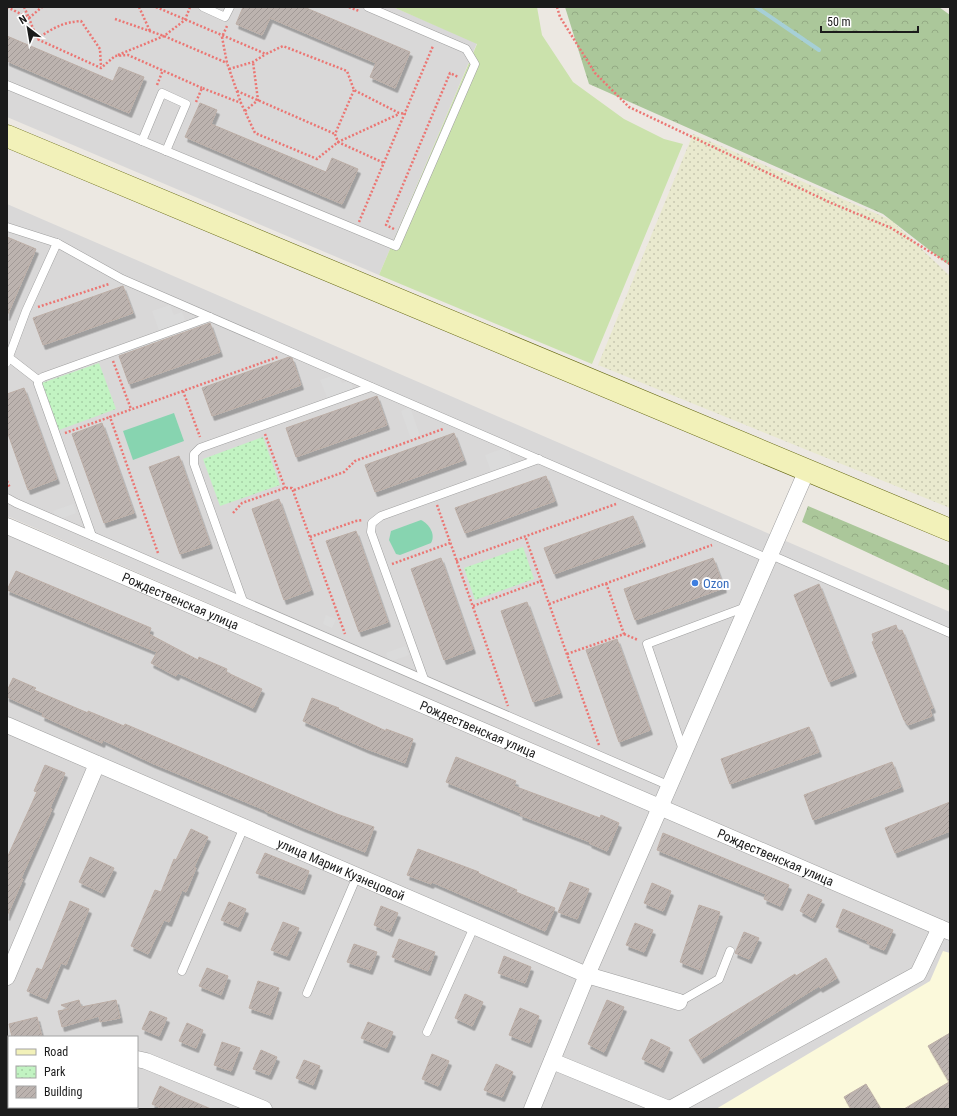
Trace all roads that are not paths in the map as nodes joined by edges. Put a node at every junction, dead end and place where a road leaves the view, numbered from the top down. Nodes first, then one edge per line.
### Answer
1 (203, 7) edge
2 (230, 7) edge
3 (365, 10) edge
4 (7, 85) edge
5 (10, 139) edge
6 (142, 141) junction
7 (166, 151) junction
8 (7, 227) edge
9 (57, 243) junction
10 (210, 317) junction
11 (8, 359) edge
12 (38, 380) junction
13 (371, 387) junction
14 (539, 460) junction
15 (807, 470) junction
16 (7, 498) edge
17 (7, 526) edge
18 (950, 530) edge
19 (92, 536) junction
20 (770, 557) junction
21 (243, 601) junction
22 (748, 606) junction
23 (950, 633) edge
24 (424, 680) junction
25 (7, 726) edge
26 (684, 753) junction
27 (97, 764) junction
28 (670, 786) junction
29 (661, 806) junction
30 (244, 827) junction
31 (357, 876) junction
32 (474, 927) junction
33 (945, 930) edge
34 (730, 951) dead end
35 (182, 971) dead end
36 (587, 976) junction
37 (7, 977) edge
38 (307, 993) dead end
39 (679, 1002) joint
40 (427, 1032) dead end
41 (138, 1059) edge
42 (552, 1061) junction
43 (264, 1109) edge
44 (532, 1109) edge
45 (670, 1109) edge

1 - 2 lane
3 - 7 lane
4 - 6 lane
5 - 15 street
6 - 7 lane
6 - 7 lane
8 - 9 lane
9 - 10 lane
9 - 11 lane
10 - 12 lane
10 - 13 lane
11 - 12 lane
12 - 19 lane
13 - 14 lane
13 - 21 lane
14 - 20 lane
14 - 24 lane
15 - 18 street
15 - 20 street
16 - 19 lane
17 - 29 street, Рождественская улица
19 - 21 lane
20 - 22 street
20 - 23 lane
21 - 24 lane
22 - 26 street
22 - 26 lane
24 - 28 lane
25 - 27 street, улица Марии Кузнецовой
26 - 28 street
27 - 30 street, улица Марии Кузнецовой
27 - 37 street
28 - 29 street
29 - 33 street, Рождественская улица
29 - 36 street
30 - 31 street, улица Марии Кузнецовой
30 - 35 lane
31 - 32 street, улица Марии Кузнецовой
31 - 38 lane
32 - 36 street, улица Марии Кузнецовой
32 - 40 lane
33 - 45 street
34 - 39 lane
36 - 39 street, улица Марии Кузнецовой
36 - 42 street
41 - 43 street
42 - 44 street
42 - 45 street

